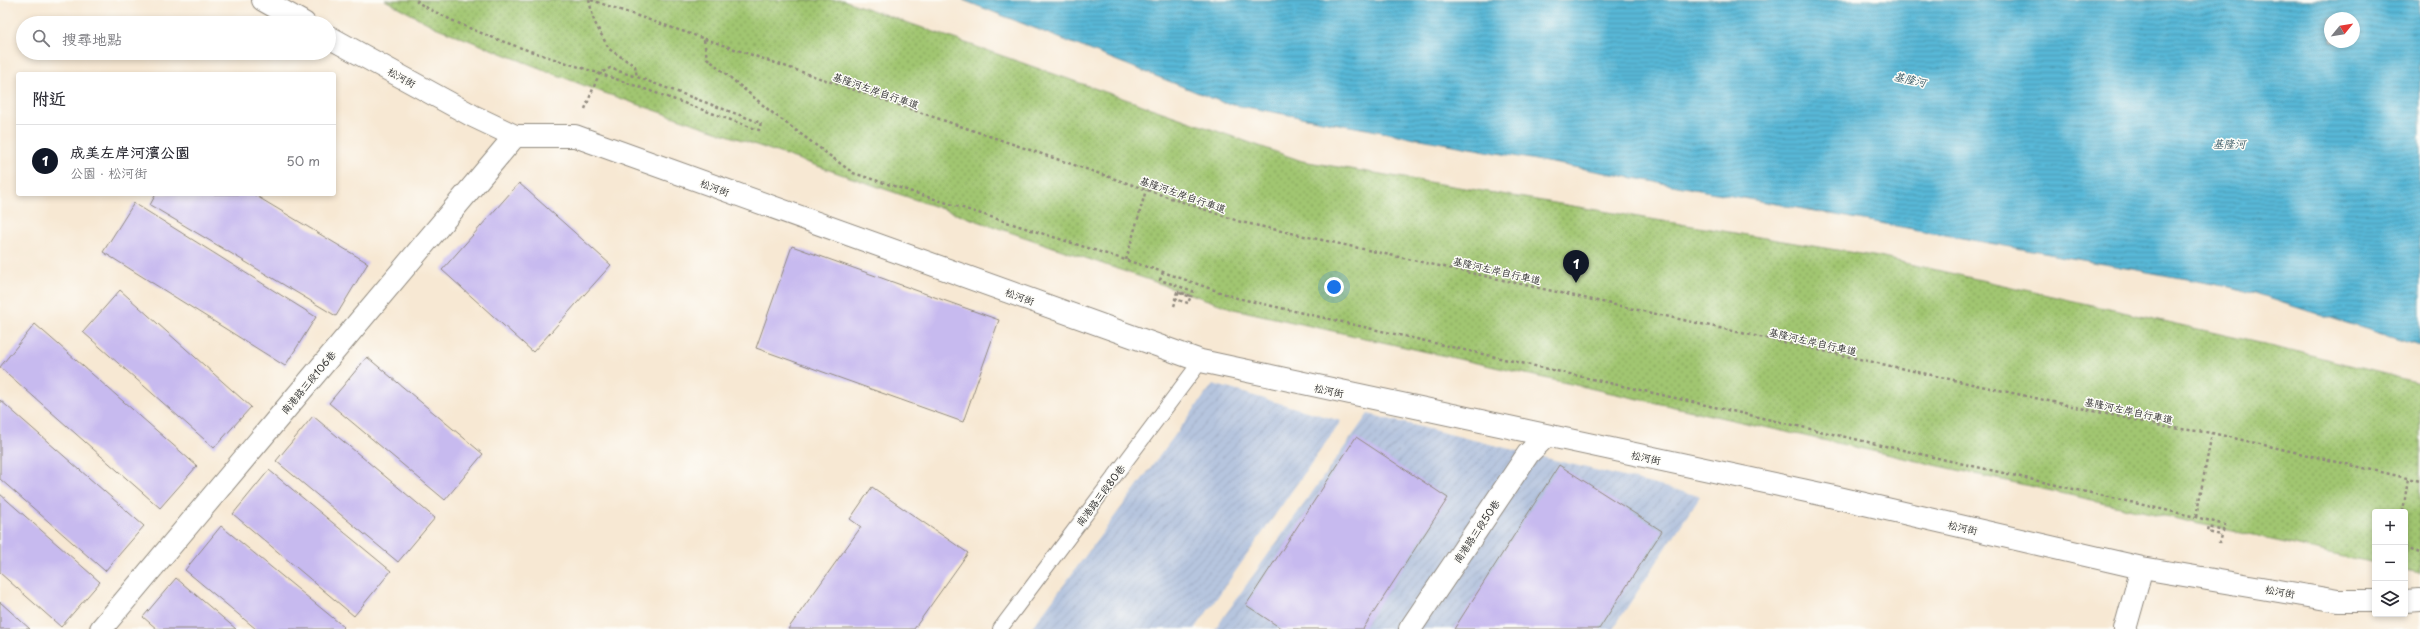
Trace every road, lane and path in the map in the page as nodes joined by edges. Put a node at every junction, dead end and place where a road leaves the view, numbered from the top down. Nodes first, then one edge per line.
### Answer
1 (263, 0) edge
2 (418, 0) edge
3 (590, 0) edge
4 (292, 16) edge
5 (704, 40) junction
6 (336, 41) edge
7 (599, 74) junction
8 (636, 78) junction
9 (515, 136) junction
10 (576, 136) junction
11 (1146, 190) junction
12 (1126, 260) junction
13 (1163, 272) junction
14 (1174, 306) dead end
15 (1201, 361) junction
16 (2212, 433) junction
17 (1546, 436) junction
18 (2408, 478) junction
19 (2420, 481) edge
20 (2403, 509) edge
21 (2196, 517) junction
22 (2219, 543) dead end
23 (2408, 549) edge
24 (2420, 553) edge
25 (2142, 568) junction
26 (2420, 600) edge
27 (2372, 601) edge
28 (2408, 601) edge
29 (101, 629) edge
30 (1000, 629) edge
31 (1410, 629) edge
32 (2125, 629) edge

1 - 4 street
2 - 7 path
3 - 5 path, 基隆河左岸自行車道
3 - 8 path
5 - 11 path, 基隆河左岸自行車道
5 - 12 path
6 - 9 street, 松河街
7 - 8 path
7 - 8 path
7 - 10 path
9 - 10 street, 松河街
9 - 29 street, 南港路三段106巷
10 - 15 street, 松河街
11 - 12 path
11 - 16 path, 基隆河左岸自行車道
12 - 13 path
13 - 14 path, bridge
13 - 21 path
15 - 17 street, 松河街
15 - 30 lane, 南港路三段80巷
16 - 18 path, 基隆河左岸自行車道
16 - 21 path
17 - 25 street, 松河街
17 - 31 street, 南港路三段50巷
18 - 19 path, 基隆河左岸自行車道
18 - 20 path
21 - 22 path
23 - 24 path
25 - 27 street, 松河街
25 - 32 street
26 - 28 street

